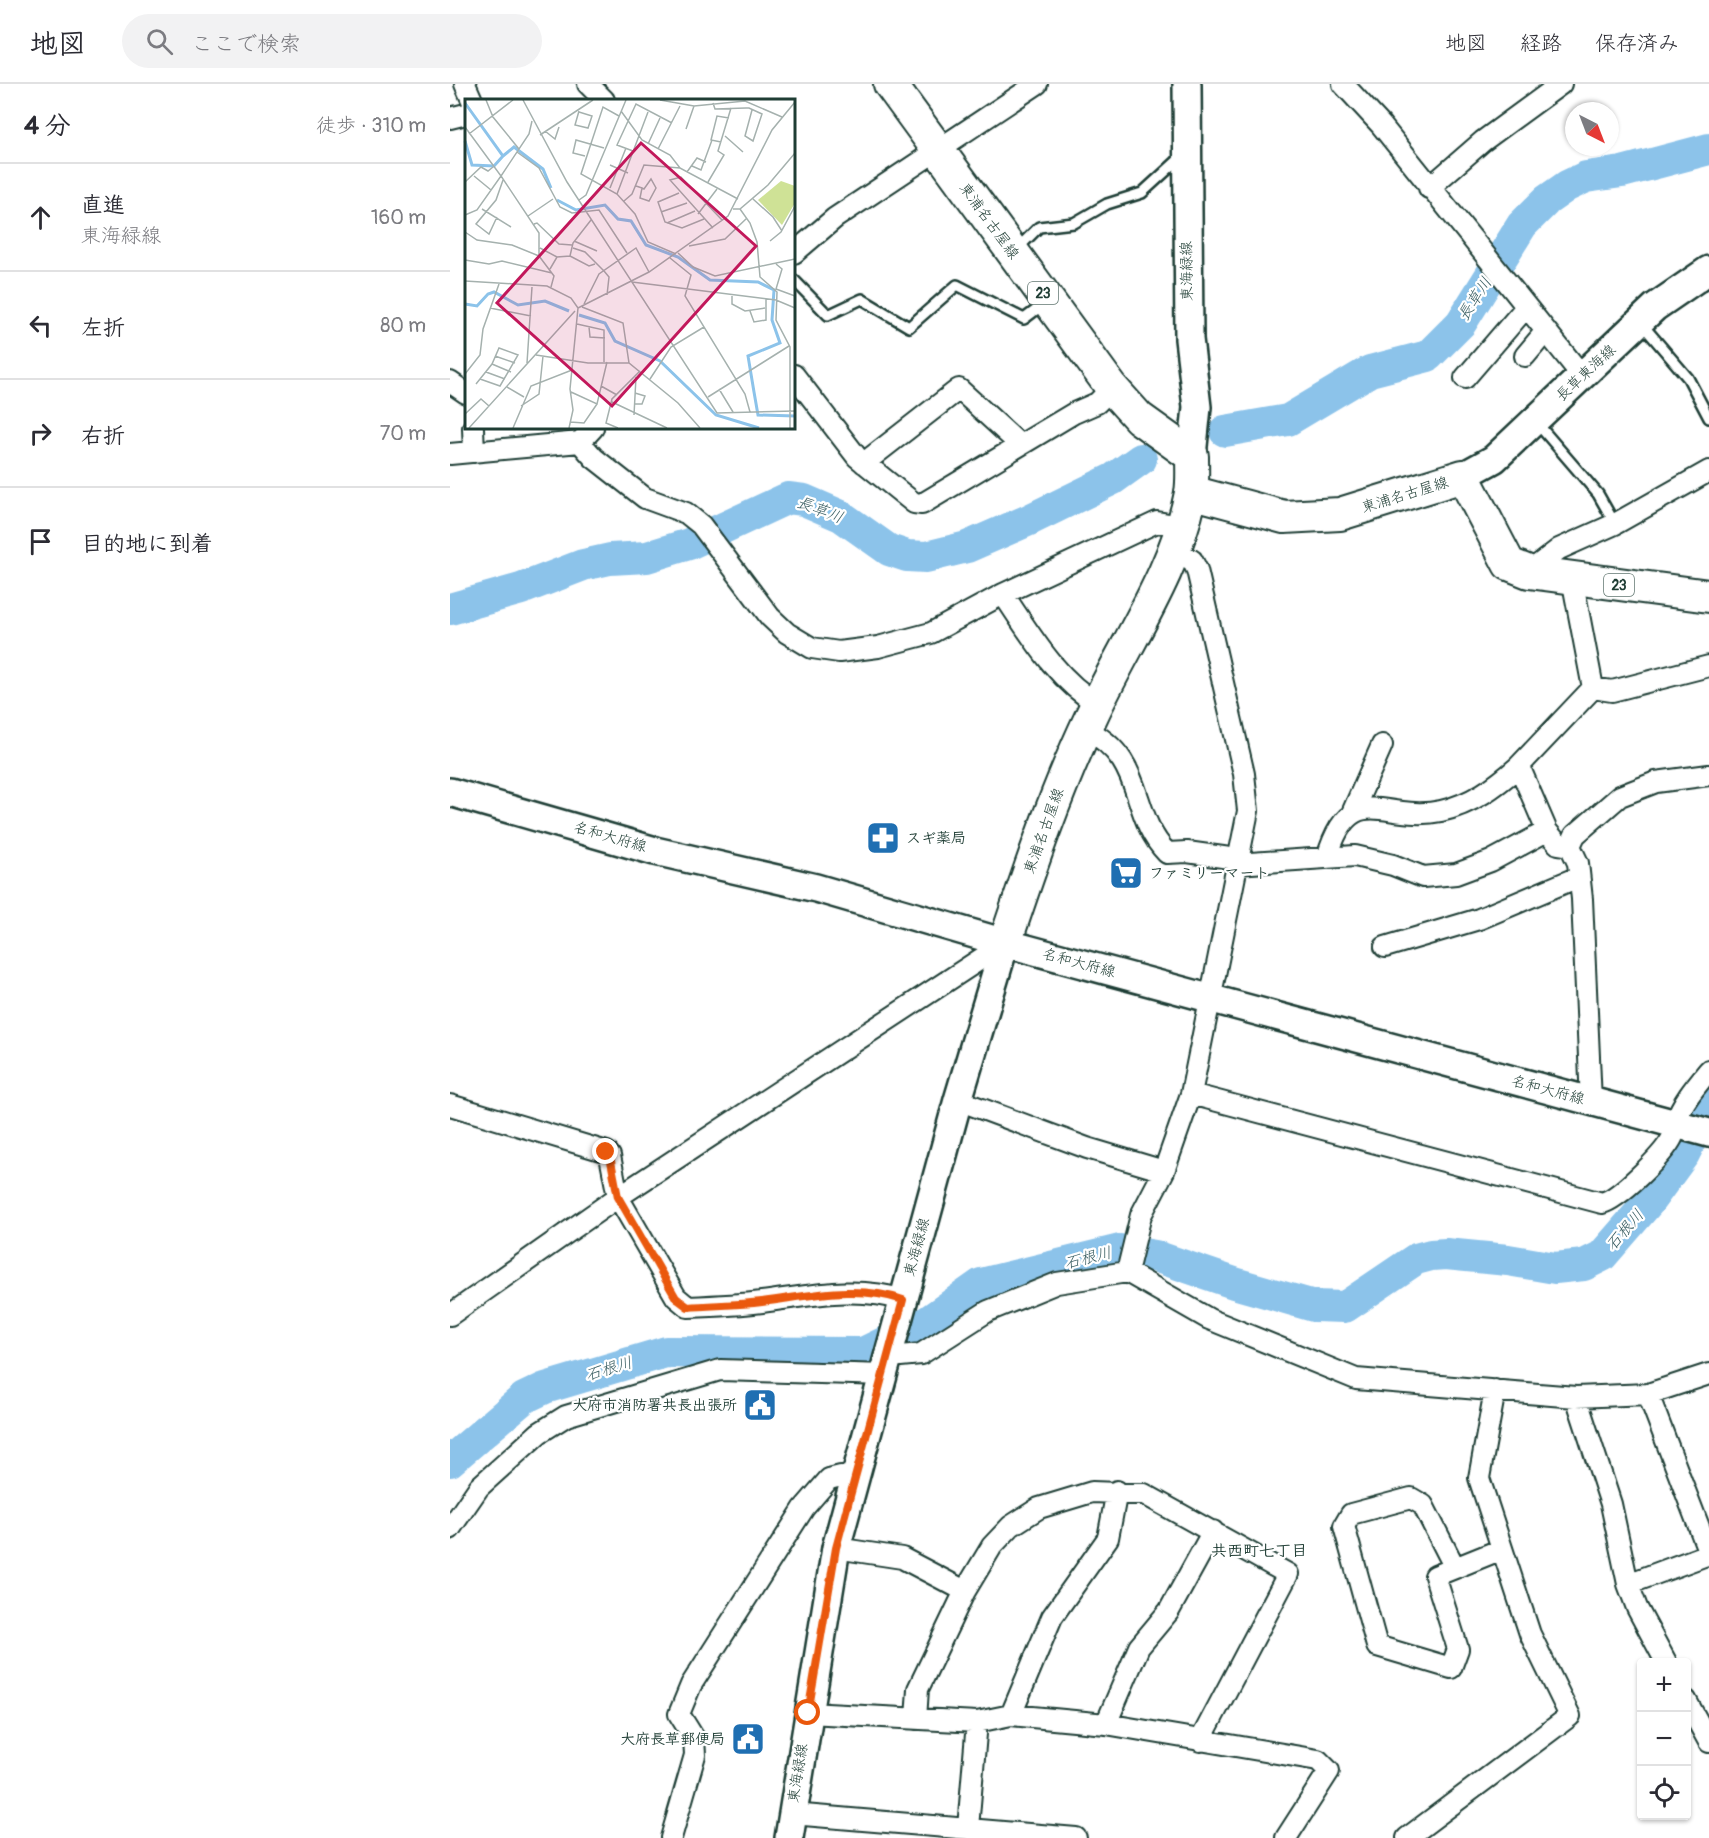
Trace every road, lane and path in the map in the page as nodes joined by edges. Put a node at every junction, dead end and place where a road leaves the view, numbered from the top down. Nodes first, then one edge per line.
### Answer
1 (465, 84) edge
2 (588, 84) edge
3 (891, 84) edge
4 (1036, 84) edge
5 (1187, 84) edge
6 (1343, 84) edge
7 (1561, 84) edge
8 (472, 99) edge
9 (603, 99) edge
10 (465, 114) edge
11 (450, 118) edge
12 (938, 150) junction
13 (1187, 161) junction
14 (1429, 188) junction
15 (795, 252) edge
16 (1012, 252) junction
17 (1709, 270) edge
18 (795, 281) edge
19 (1049, 301) junction
20 (1526, 307) junction
21 (1640, 322) junction
22 (1546, 331) junction
23 (1525, 356) dead end
24 (795, 376) edge
25 (1583, 377) junction
26 (1465, 378) dead end
27 (450, 382) edge
28 (1112, 388) junction
29 (465, 392) edge
30 (1709, 418) edge
31 (1534, 421) junction
32 (473, 429) edge
33 (587, 435) edge
34 (1020, 445) junction
35 (474, 452) junction
36 (450, 454) edge
37 (1192, 456) junction
38 (864, 463) junction
39 (1709, 471) edge
40 (1463, 476) junction
41 (1191, 492) junction
42 (1615, 524) junction
43 (1177, 538) junction
44 (1529, 572) junction
45 (1572, 578) junction
46 (1003, 594) junction
47 (1709, 596) edge
48 (1709, 666) edge
49 (1593, 688) junction
50 (1091, 716) junction
51 (1382, 745) dead end
52 (1519, 766) junction
53 (1709, 775) edge
54 (450, 792) edge
55 (1352, 813) junction
56 (1547, 831) junction
57 (1570, 846) junction
58 (1328, 858) junction
59 (1237, 862) junction
60 (1578, 876) junction
61 (1005, 943) junction
62 (1385, 947) dead end
63 (1209, 997) junction
64 (1709, 1070) edge
65 (1191, 1094) junction
66 (958, 1100) junction
67 (1591, 1102) junction
68 (450, 1105) edge
69 (1690, 1127) edge
70 (1164, 1171) junction
71 (618, 1197) junction
72 (1127, 1272) junction
73 (901, 1307) junction
74 (450, 1315) edge
75 (888, 1362) junction
76 (1709, 1374) edge
77 (1495, 1390) junction
78 (1648, 1394) junction
79 (1576, 1397) junction
80 (856, 1479) junction
81 (1117, 1491) junction
82 (450, 1529) edge
83 (1214, 1531) junction
84 (836, 1548) junction
85 (1502, 1549) junction
86 (1709, 1554) edge
87 (1455, 1568) junction
88 (1628, 1584) junction
89 (965, 1591) junction
90 (1664, 1658) edge
91 (1691, 1709) edge
92 (808, 1713) junction
93 (1011, 1715) junction
94 (916, 1719) junction
95 (977, 1722) junction
96 (1106, 1724) junction
97 (1200, 1741) junction
98 (1709, 1742) edge
99 (790, 1826) edge
100 (969, 1833) edge
101 (671, 1838) edge
102 (1076, 1838) edge
103 (1286, 1838) edge
104 (1407, 1838) edge

1 - 8 street
2 - 9 street
3 - 12 main road, 東浦名古屋線 / 23
4 - 12 street
5 - 13 main road, 東海緑線
6 - 14 street
7 - 14 street
10 - 11 street
12 - 15 street
12 - 16 main road, 東浦名古屋線 / 23
13 - 16 lane
13 - 37 main road, 東海緑線
14 - 20 street
16 - 19 main road, 東浦名古屋線 / 23
17 - 21 main road, 長草東海線
18 - 19 lane
19 - 28 main road, 東浦名古屋線 / 23
20 - 22 street
20 - 26 street
21 - 25 main road, 長草東海線
21 - 30 lane
22 - 23 street
22 - 25 street
24 - 38 street
25 - 31 main road, 長草東海線
27 - 29 street
28 - 34 street
28 - 37 main road, 東浦名古屋線 / 23
31 - 40 main road, 長草東海線
31 - 42 lane
32 - 35 street
33 - 35 street
33 - 46 street
34 - 38 street
34 - 38 street
35 - 36 street
37 - 41 main road, 東浦名古屋線
39 - 42 street
40 - 41 main road, 東浦名古屋線
40 - 44 main road, 東浦名古屋線 / 23
41 - 43 main road, 東浦名古屋線
42 - 44 street
43 - 46 street
43 - 50 main road, 東浦名古屋線
43 - 59 street
44 - 45 main road, 東浦名古屋線 / 23
45 - 47 main road, 東浦名古屋線 / 23
45 - 49 street
46 - 50 street
48 - 49 street
49 - 52 street
50 - 59 street
50 - 61 main road, 東浦名古屋線
51 - 55 street
52 - 55 street
52 - 56 street
53 - 57 street
54 - 61 main road, 名和大府線
55 - 58 street
56 - 57 street
56 - 58 street
57 - 60 street
58 - 59 street
59 - 63 street
60 - 62 street
60 - 67 street
61 - 63 main road, 名和大府線
61 - 66 main road, 東海緑線
61 - 71 street
63 - 65 street
63 - 67 main road, 名和大府線
64 - 69 street
65 - 69 street
65 - 70 street
66 - 70 street
66 - 73 main road, 東海緑線
67 - 69 main road, 名和大府線
68 - 71 street
70 - 72 street
71 - 73 street
71 - 74 street
72 - 75 street
72 - 77 street
73 - 75 main road, 東海緑線
75 - 80 main road, 東海緑線
75 - 82 street
76 - 78 street
77 - 79 street
77 - 85 street
78 - 79 street
78 - 86 street
79 - 88 street
80 - 84 main road, 東海緑線
80 - 101 street
81 - 83 street
81 - 89 street
81 - 93 street
83 - 96 street
83 - 97 street
84 - 89 street
84 - 92 main road, 東海緑線
85 - 87 street
85 - 104 street
86 - 88 street
87 - 87 street
88 - 90 street
89 - 94 street
91 - 98 street
92 - 94 street
92 - 99 main road, 東海緑線
93 - 95 street
93 - 96 street
94 - 95 street
95 - 100 street
96 - 97 street
97 - 103 street
99 - 100 street
100 - 102 street

